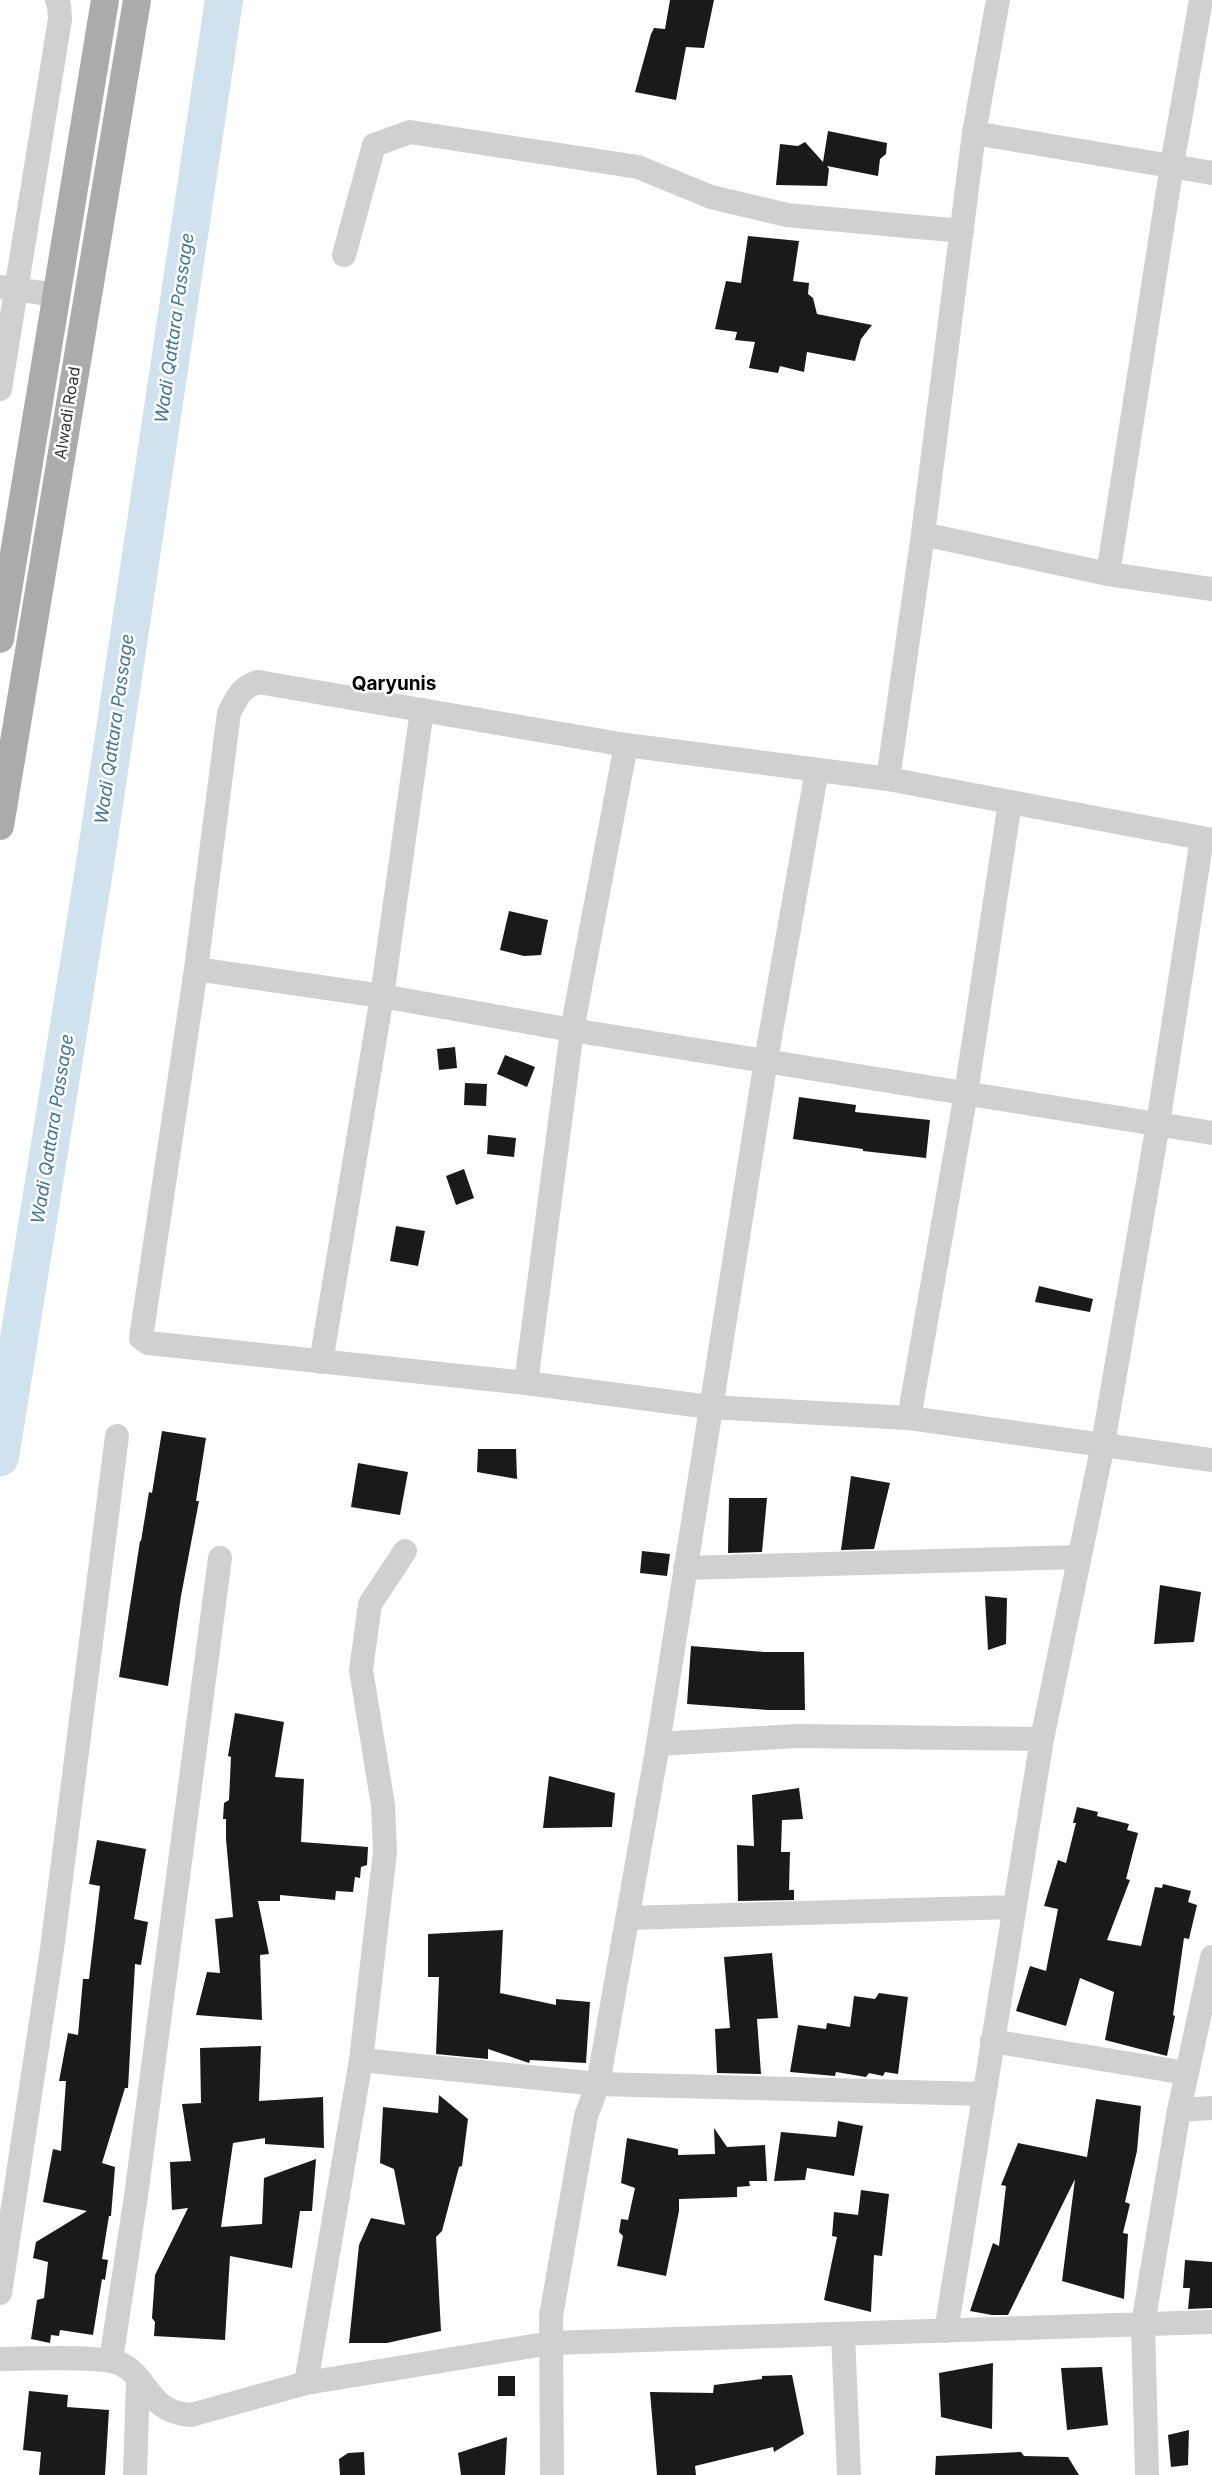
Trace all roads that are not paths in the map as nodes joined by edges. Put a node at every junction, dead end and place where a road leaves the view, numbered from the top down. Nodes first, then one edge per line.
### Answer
1 (57, 0) edge
2 (137, 0) edge
3 (998, 0) edge
4 (1201, 0) edge
5 (103, 12) edge
6 (132, 28) junction
7 (974, 133) junction
8 (1172, 165) junction
9 (1212, 173) edge
10 (962, 231) junction
11 (344, 255) dead end
12 (9, 288) edge
13 (56, 294) junction
14 (0, 389) edge
15 (923, 534) junction
16 (1108, 574) junction
17 (1212, 590) edge
18 (0, 638) edge
19 (0, 643) edge
20 (30, 648) junction
21 (422, 710) junction
22 (626, 746) junction
23 (817, 770) junction
24 (888, 779) junction
25 (1010, 802) junction
26 (0, 826) edge
27 (1207, 839) edge
28 (196, 969) junction
29 (382, 996) junction
30 (572, 1030) junction
31 (766, 1060) junction
32 (966, 1093) junction
33 (1158, 1124) junction
34 (1212, 1133) edge
35 (321, 1362) junction
36 (526, 1383) junction
37 (710, 1407) junction
38 (909, 1418) junction
39 (117, 1436) dead end
40 (1103, 1444) junction
41 (1212, 1460) edge
42 (405, 1551) dead end
43 (1079, 1557) junction
44 (220, 1558) dead end
45 (685, 1568) junction
46 (1042, 1739) junction
47 (658, 1744) junction
48 (1014, 1907) junction
49 (628, 1918) junction
50 (1212, 1957) edge
51 (992, 2041) junction
52 (361, 2060) junction
53 (1186, 2073) junction
54 (598, 2084) junction
55 (984, 2094) junction
56 (1212, 2108) edge
57 (1179, 2110) junction
58 (0, 2293) edge
59 (1212, 2322) edge
60 (1144, 2324) junction
61 (946, 2331) junction
62 (843, 2334) junction
63 (551, 2343) junction
64 (0, 2358) edge
65 (111, 2360) junction
66 (138, 2380) junction
67 (306, 2383) junction
68 (136, 2475) edge
69 (552, 2475) edge
70 (849, 2475) edge
71 (1147, 2475) edge

1 - 12 street
2 - 6 main road, Alwadi Road
3 - 7 street
4 - 8 street
5 - 6 main road
5 - 13 main road, Alwadi Road
6 - 20 main road, Alwadi Road
7 - 8 street
7 - 10 street
8 - 9 street
8 - 16 street
10 - 11 street
10 - 15 street
12 - 13 street
12 - 14 street
13 - 18 main road, Alwadi Road
15 - 16 street
15 - 24 street
16 - 17 street
19 - 20 main road
20 - 26 main road, Alwadi Road
21 - 22 street
21 - 28 street
21 - 29 street
22 - 23 street
22 - 30 street
23 - 24 street
23 - 31 street
24 - 25 street
25 - 27 street
25 - 32 street
27 - 33 street
28 - 29 street
28 - 35 street
29 - 30 street
29 - 35 street
30 - 31 street
30 - 36 street
31 - 32 street
31 - 37 street
32 - 33 street
32 - 38 street
33 - 34 street
33 - 40 street
35 - 36 street
36 - 37 street
37 - 38 street
37 - 45 street
38 - 40 street
39 - 58 street
40 - 41 street
40 - 43 street
42 - 52 street
43 - 45 street
43 - 46 street
44 - 65 street
45 - 47 street
46 - 47 street
46 - 48 street
47 - 49 street
48 - 49 street
48 - 51 street
49 - 54 street
50 - 53 street
51 - 53 street
51 - 55 street
52 - 54 street
52 - 67 street
53 - 57 street
54 - 55 street
54 - 63 street
55 - 61 street
56 - 57 street
57 - 60 street
59 - 60 street
60 - 61 street
60 - 71 street
61 - 62 street
62 - 63 street
62 - 70 street
63 - 67 street
63 - 69 street
64 - 65 street
65 - 66 street
66 - 67 street
66 - 68 street

